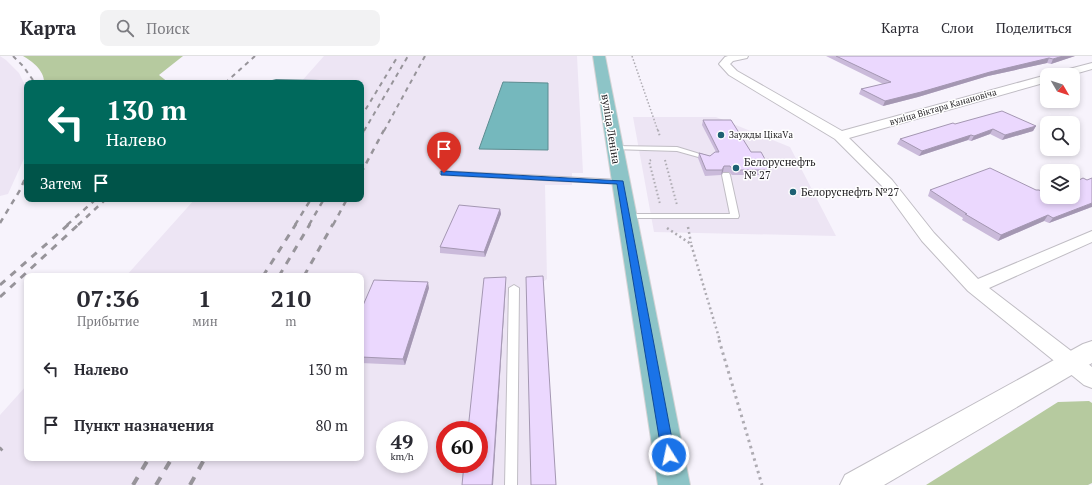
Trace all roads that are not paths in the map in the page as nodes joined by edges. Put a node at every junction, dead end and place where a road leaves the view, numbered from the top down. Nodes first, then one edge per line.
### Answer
1 (600, 56) edge
2 (736, 57) edge
3 (1092, 66) edge
4 (1080, 69) edge
5 (1040, 80) edge
6 (840, 136) junction
7 (614, 148) junction
8 (709, 158) edge
9 (444, 173) dead end
10 (726, 175) dead end
11 (620, 182) junction
12 (626, 216) junction
13 (1092, 236) edge
14 (975, 287) junction
15 (514, 288) dead end
16 (1081, 357) edge
17 (1092, 379) edge
18 (511, 485) edge
19 (674, 485) edge
20 (856, 485) edge

1 - 7 main road, вуліца Леніна
2 - 6 street
3 - 4 street
5 - 6 street, вуліца Віктара Канановіча
6 - 14 street
7 - 8 lane
7 - 11 main road, вуліца Леніна
9 - 11 lane
10 - 12 lane
11 - 12 main road, вуліца Леніна
12 - 19 main road, вуліца Леніна
13 - 14 street
14 - 16 street
15 - 18 lane
16 - 17 street
16 - 20 street

